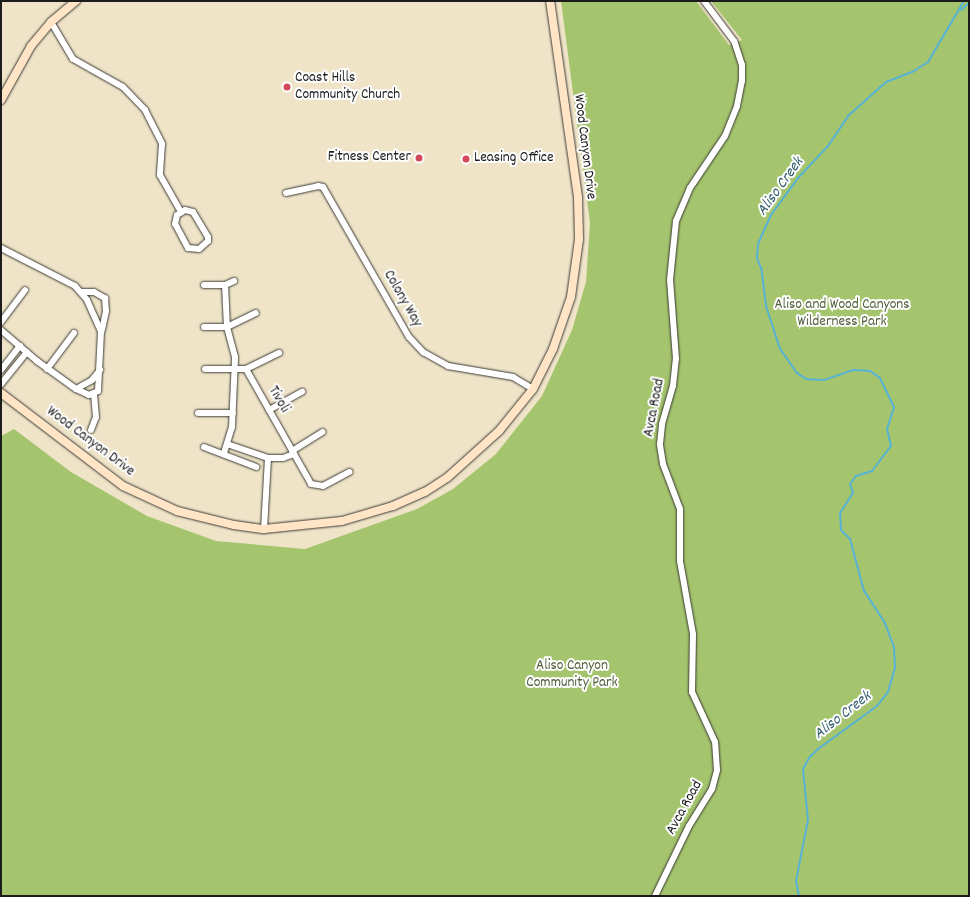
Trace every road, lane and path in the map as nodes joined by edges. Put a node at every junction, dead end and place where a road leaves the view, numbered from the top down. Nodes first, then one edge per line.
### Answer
1 (76, 1) edge
2 (550, 1) edge
3 (704, 1) edge
4 (51, 22) junction
5 (1, 100) edge
6 (286, 193) dead end
7 (181, 212) junction
8 (1, 248) edge
9 (234, 281) dead end
10 (204, 285) dead end
11 (225, 285) junction
12 (25, 290) dead end
13 (81, 292) junction
14 (256, 313) dead end
15 (1, 322) edge
16 (204, 327) dead end
17 (227, 327) junction
18 (1, 330) edge
19 (101, 332) junction
20 (74, 333) dead end
21 (20, 346) junction
22 (27, 352) junction
23 (279, 353) dead end
24 (234, 368) junction
25 (48, 369) junction
26 (205, 369) dead end
27 (246, 369) junction
28 (1, 370) edge
29 (100, 370) junction
30 (1, 384) edge
31 (76, 389) junction
32 (533, 389) junction
33 (302, 392) dead end
34 (1, 393) edge
35 (94, 394) junction
36 (269, 410) junction
37 (198, 413) dead end
38 (233, 413) junction
39 (91, 430) dead end
40 (322, 432) dead end
41 (227, 444) junction
42 (204, 446) dead end
43 (293, 452) junction
44 (224, 453) junction
45 (268, 458) junction
46 (256, 467) dead end
47 (349, 472) dead end
48 (264, 529) junction
49 (655, 896) edge

1 - 4 main road
2 - 32 main road, Wood Canyon Drive
3 - 49 street, Avca Road
4 - 5 main road
4 - 7 street
6 - 32 street, Colony Way
7 - 7 street
8 - 13 street
9 - 11 street
10 - 11 street
11 - 17 street
12 - 15 street
13 - 19 street
13 - 19 street
14 - 17 street
16 - 17 street
17 - 24 street
18 - 21 street
19 - 29 street
20 - 25 street
21 - 22 street
21 - 28 street
22 - 25 street
22 - 30 street
23 - 27 street
24 - 26 street
24 - 27 street
24 - 38 street
25 - 31 street
27 - 36 street, Tivoli
29 - 31 street
29 - 35 street
31 - 35 street
32 - 48 main road, Wood Canyon Drive
33 - 36 street
34 - 48 main road, Wood Canyon Drive
35 - 39 street
36 - 43 street, Tivoli
37 - 38 street
38 - 41 street
40 - 43 street
41 - 44 street
41 - 45 street
42 - 44 street
43 - 45 street
43 - 47 street, Tivoli
44 - 46 street
45 - 48 street

